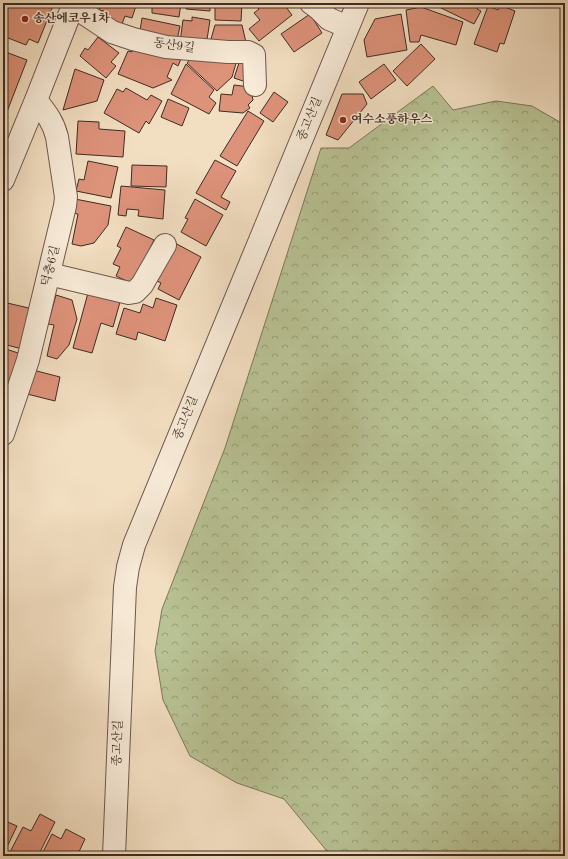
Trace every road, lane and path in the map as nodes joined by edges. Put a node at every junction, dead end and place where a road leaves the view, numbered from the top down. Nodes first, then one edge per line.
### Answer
1 (311, 3) edge
2 (358, 3) edge
3 (73, 4) edge
4 (348, 27) junction
5 (255, 85) dead end
6 (36, 100) junction
7 (3, 180) edge
8 (165, 246) dead end
9 (49, 274) junction
10 (3, 434) edge
11 (114, 856) edge

1 - 4 street
2 - 4 street, 종고산길
3 - 5 street, 동산9길
3 - 6 street, 동산9길
4 - 11 street, 종고산길
6 - 7 street, 동산9길
6 - 9 street, 덕충6길
8 - 9 street
9 - 10 street, 덕충6길

